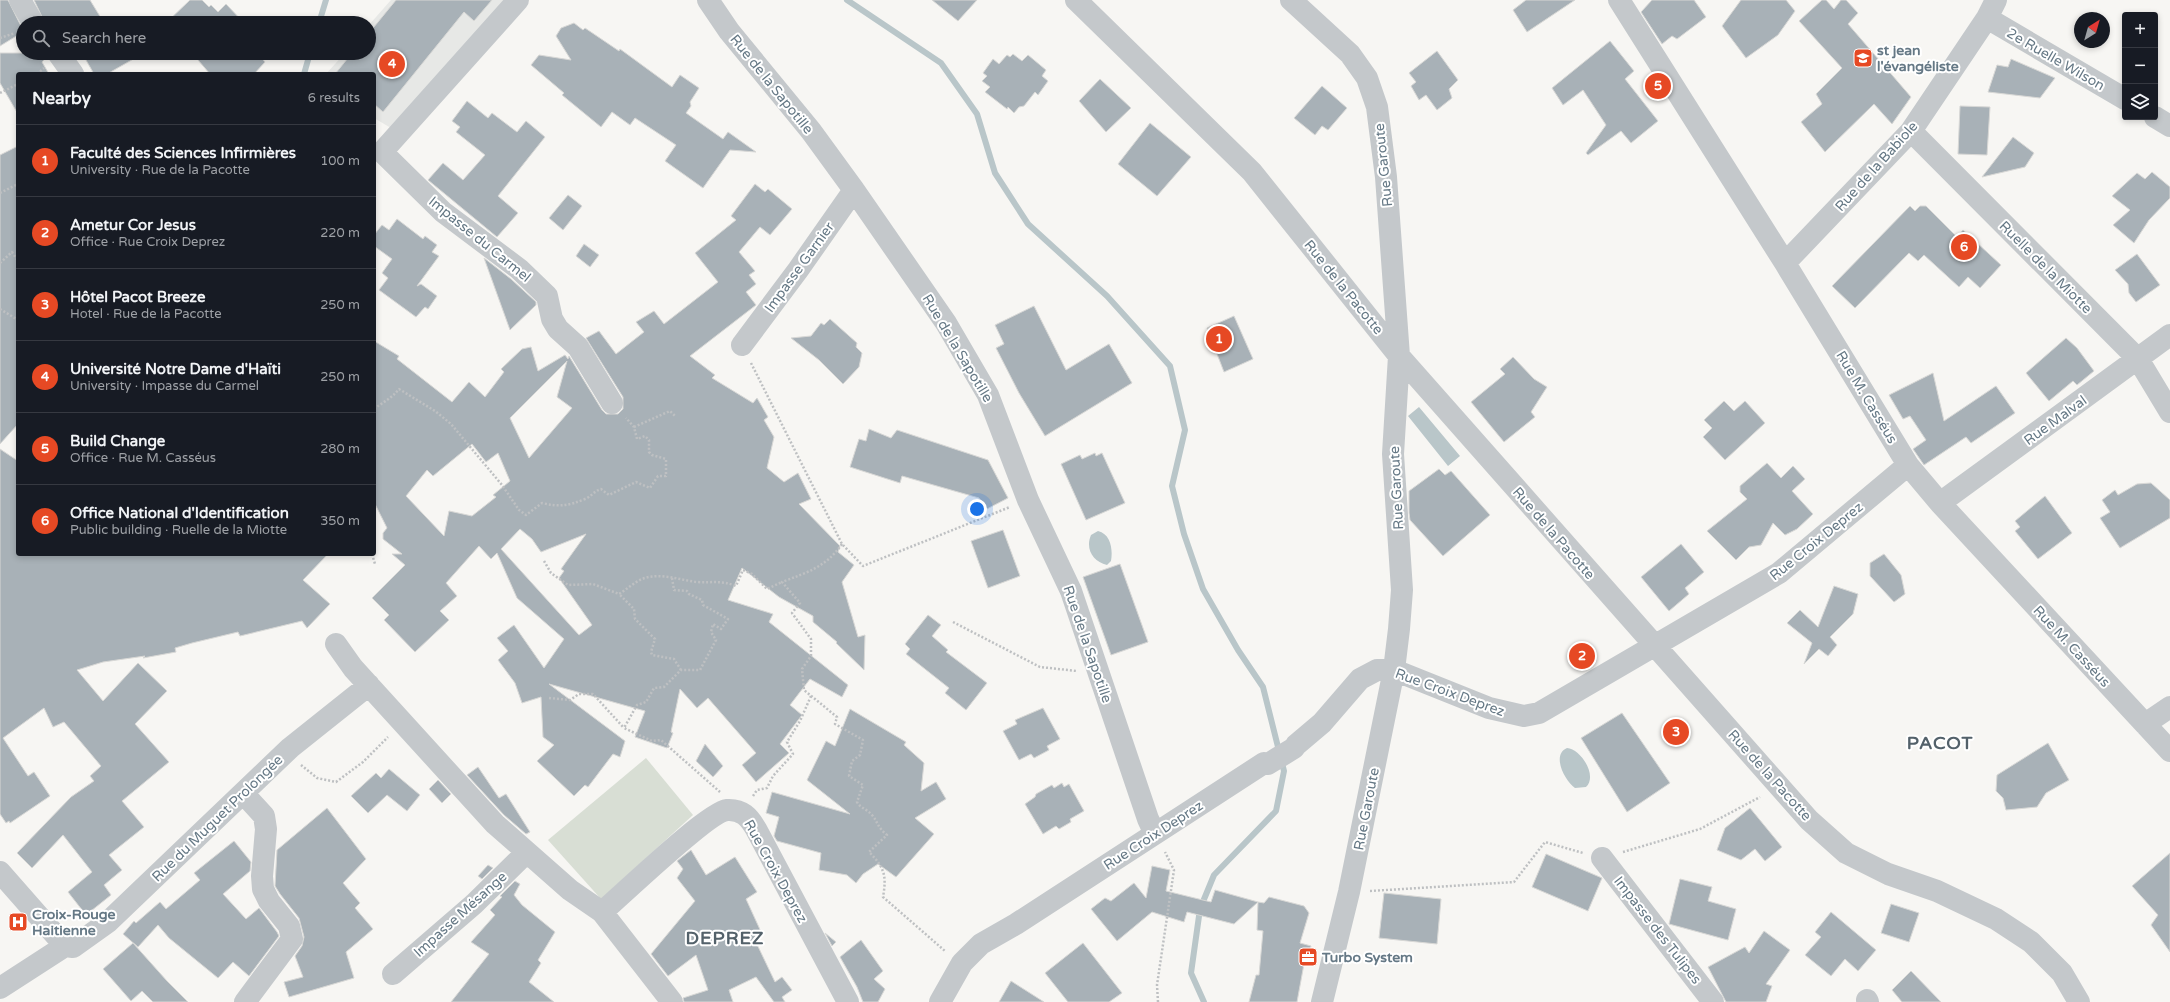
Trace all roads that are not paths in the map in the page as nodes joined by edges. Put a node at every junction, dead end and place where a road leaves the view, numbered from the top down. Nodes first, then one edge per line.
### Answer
1 (20, 0) edge
2 (518, 0) edge
3 (708, 0) edge
4 (1076, 0) edge
5 (1291, 0) edge
6 (1619, 0) edge
7 (1992, 9) edge
8 (24, 16) edge
9 (63, 60) edge
10 (72, 72) edge
11 (2122, 97) edge
12 (2158, 119) edge
13 (2170, 126) edge
14 (1911, 131) junction
15 (854, 190) junction
16 (1785, 263) junction
17 (2170, 335) edge
18 (742, 345) road end
19 (1399, 356) junction
20 (2138, 359) junction
21 (612, 403) road end
22 (2170, 412) edge
23 (1908, 464) junction
24 (1940, 504) junction
25 (336, 644) dead end
26 (1654, 646) junction
27 (1394, 670) junction
28 (369, 685) junction
29 (2170, 708) edge
30 (2145, 724) junction
31 (2170, 751) edge
32 (244, 794) junction
33 (1155, 834) junction
34 (526, 853) junction
35 (1602, 858) road end
36 (0, 872) edge
37 (602, 912) junction
38 (65, 946) junction
39 (393, 974) dead end
40 (0, 988) edge
41 (245, 1002) edge
42 (672, 1002) edge
43 (848, 1002) edge
44 (940, 1002) edge
45 (1322, 1002) edge
46 (1713, 1002) edge
47 (2079, 1002) edge

1 - 8 street
2 - 21 street, Impasse du Carmel
3 - 15 street, Rue de la Sapotille
4 - 19 street, Rue de la Pacotte
5 - 19 street, Rue Garoute
6 - 16 street, Rue M. Casséus
7 - 11 street, 2e Ruelle Wilson
7 - 14 street, Rue de la Babiole
9 - 10 street
12 - 13 street
14 - 16 street, Rue de la Babiole
14 - 20 street, Ruelle de la Miotte
15 - 18 street, Impasse Garnier
15 - 33 street, Rue de la Sapotille
16 - 23 street, Rue M. Casséus
17 - 20 street, Rue Malval
19 - 26 street, Rue de la Pacotte
19 - 27 street, Rue Garoute
20 - 22 street, Ruelle de la Miotte
20 - 24 street, Rue Malval
23 - 24 street, Rue M. Casséus
23 - 26 street, Rue Croix Deprez
24 - 30 street, Rue M. Casséus
25 - 28 street
26 - 27 street, Rue Croix Deprez
26 - 47 street, Rue de la Pacotte
27 - 33 street, Rue Croix Deprez
27 - 45 street, Rue Garoute
28 - 32 street, Rue du Muguet Prolongée
28 - 34 street
29 - 30 street
30 - 31 street, Rue M. Casséus
32 - 38 street, Rue du Muguet Prolongée
32 - 41 street
33 - 44 street, Rue Croix Deprez
34 - 37 street
34 - 39 street, Impasse Mésange
35 - 46 street, Impasse des Tulipes
36 - 38 street
37 - 42 street
37 - 43 street, Rue Croix Deprez
38 - 40 street, Rue du Muguet Prolongée

